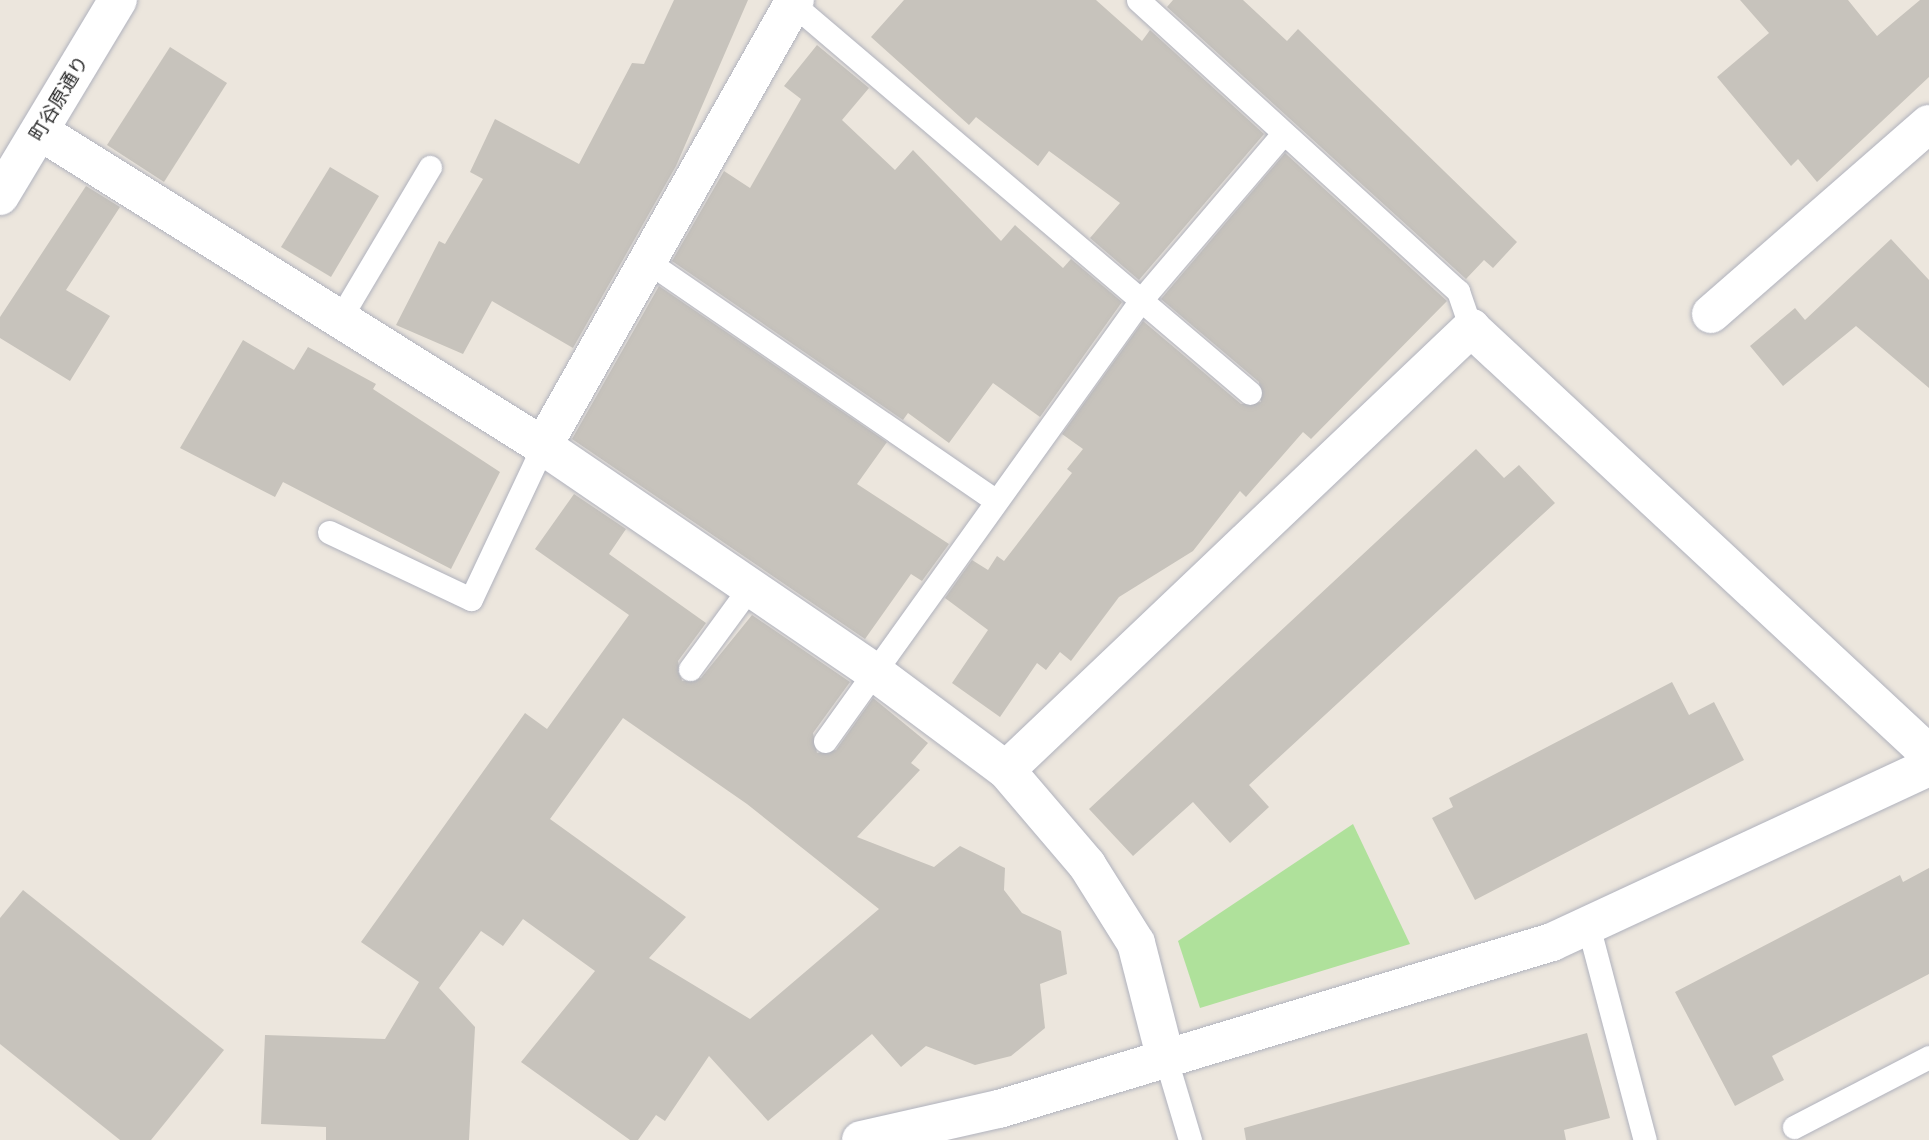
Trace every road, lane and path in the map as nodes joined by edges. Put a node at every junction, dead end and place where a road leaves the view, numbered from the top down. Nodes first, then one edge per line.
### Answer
1 (118, 0) edge
2 (1138, 0) edge
3 (794, 2) edge
4 (1929, 124) edge
5 (41, 132) junction
6 (1282, 135) junction
7 (430, 167) dead end
8 (0, 196) edge
9 (650, 263) junction
10 (1141, 300) junction
11 (1711, 314) dead end
12 (340, 320) junction
13 (1471, 328) junction
14 (1250, 393) dead end
15 (543, 446) junction
16 (994, 499) junction
17 (329, 532) dead end
18 (750, 587) junction
19 (690, 669) dead end
20 (873, 671) junction
21 (825, 741) dead end
22 (1929, 754) edge
23 (1929, 767) edge
24 (1006, 770) junction
25 (1588, 925) junction
26 (1165, 1056) junction
27 (1929, 1057) edge
28 (1794, 1127) dead end
29 (861, 1140) edge
30 (1190, 1140) edge
31 (1645, 1140) edge

1 - 5 street, 町谷原通り
2 - 6 lane
3 - 9 street
3 - 10 lane
4 - 11 street
5 - 8 street, 町谷原通り
5 - 12 street
6 - 10 lane
6 - 13 lane
7 - 12 lane
9 - 15 street
9 - 16 lane
10 - 14 lane
10 - 16 lane
12 - 15 street
13 - 22 street
13 - 24 street
15 - 17 lane
15 - 18 street
16 - 20 lane
18 - 19 lane
18 - 20 street
20 - 21 lane
20 - 24 street
23 - 25 street
24 - 26 street
25 - 26 street
25 - 31 lane
26 - 29 street
26 - 30 lane
27 - 28 lane

